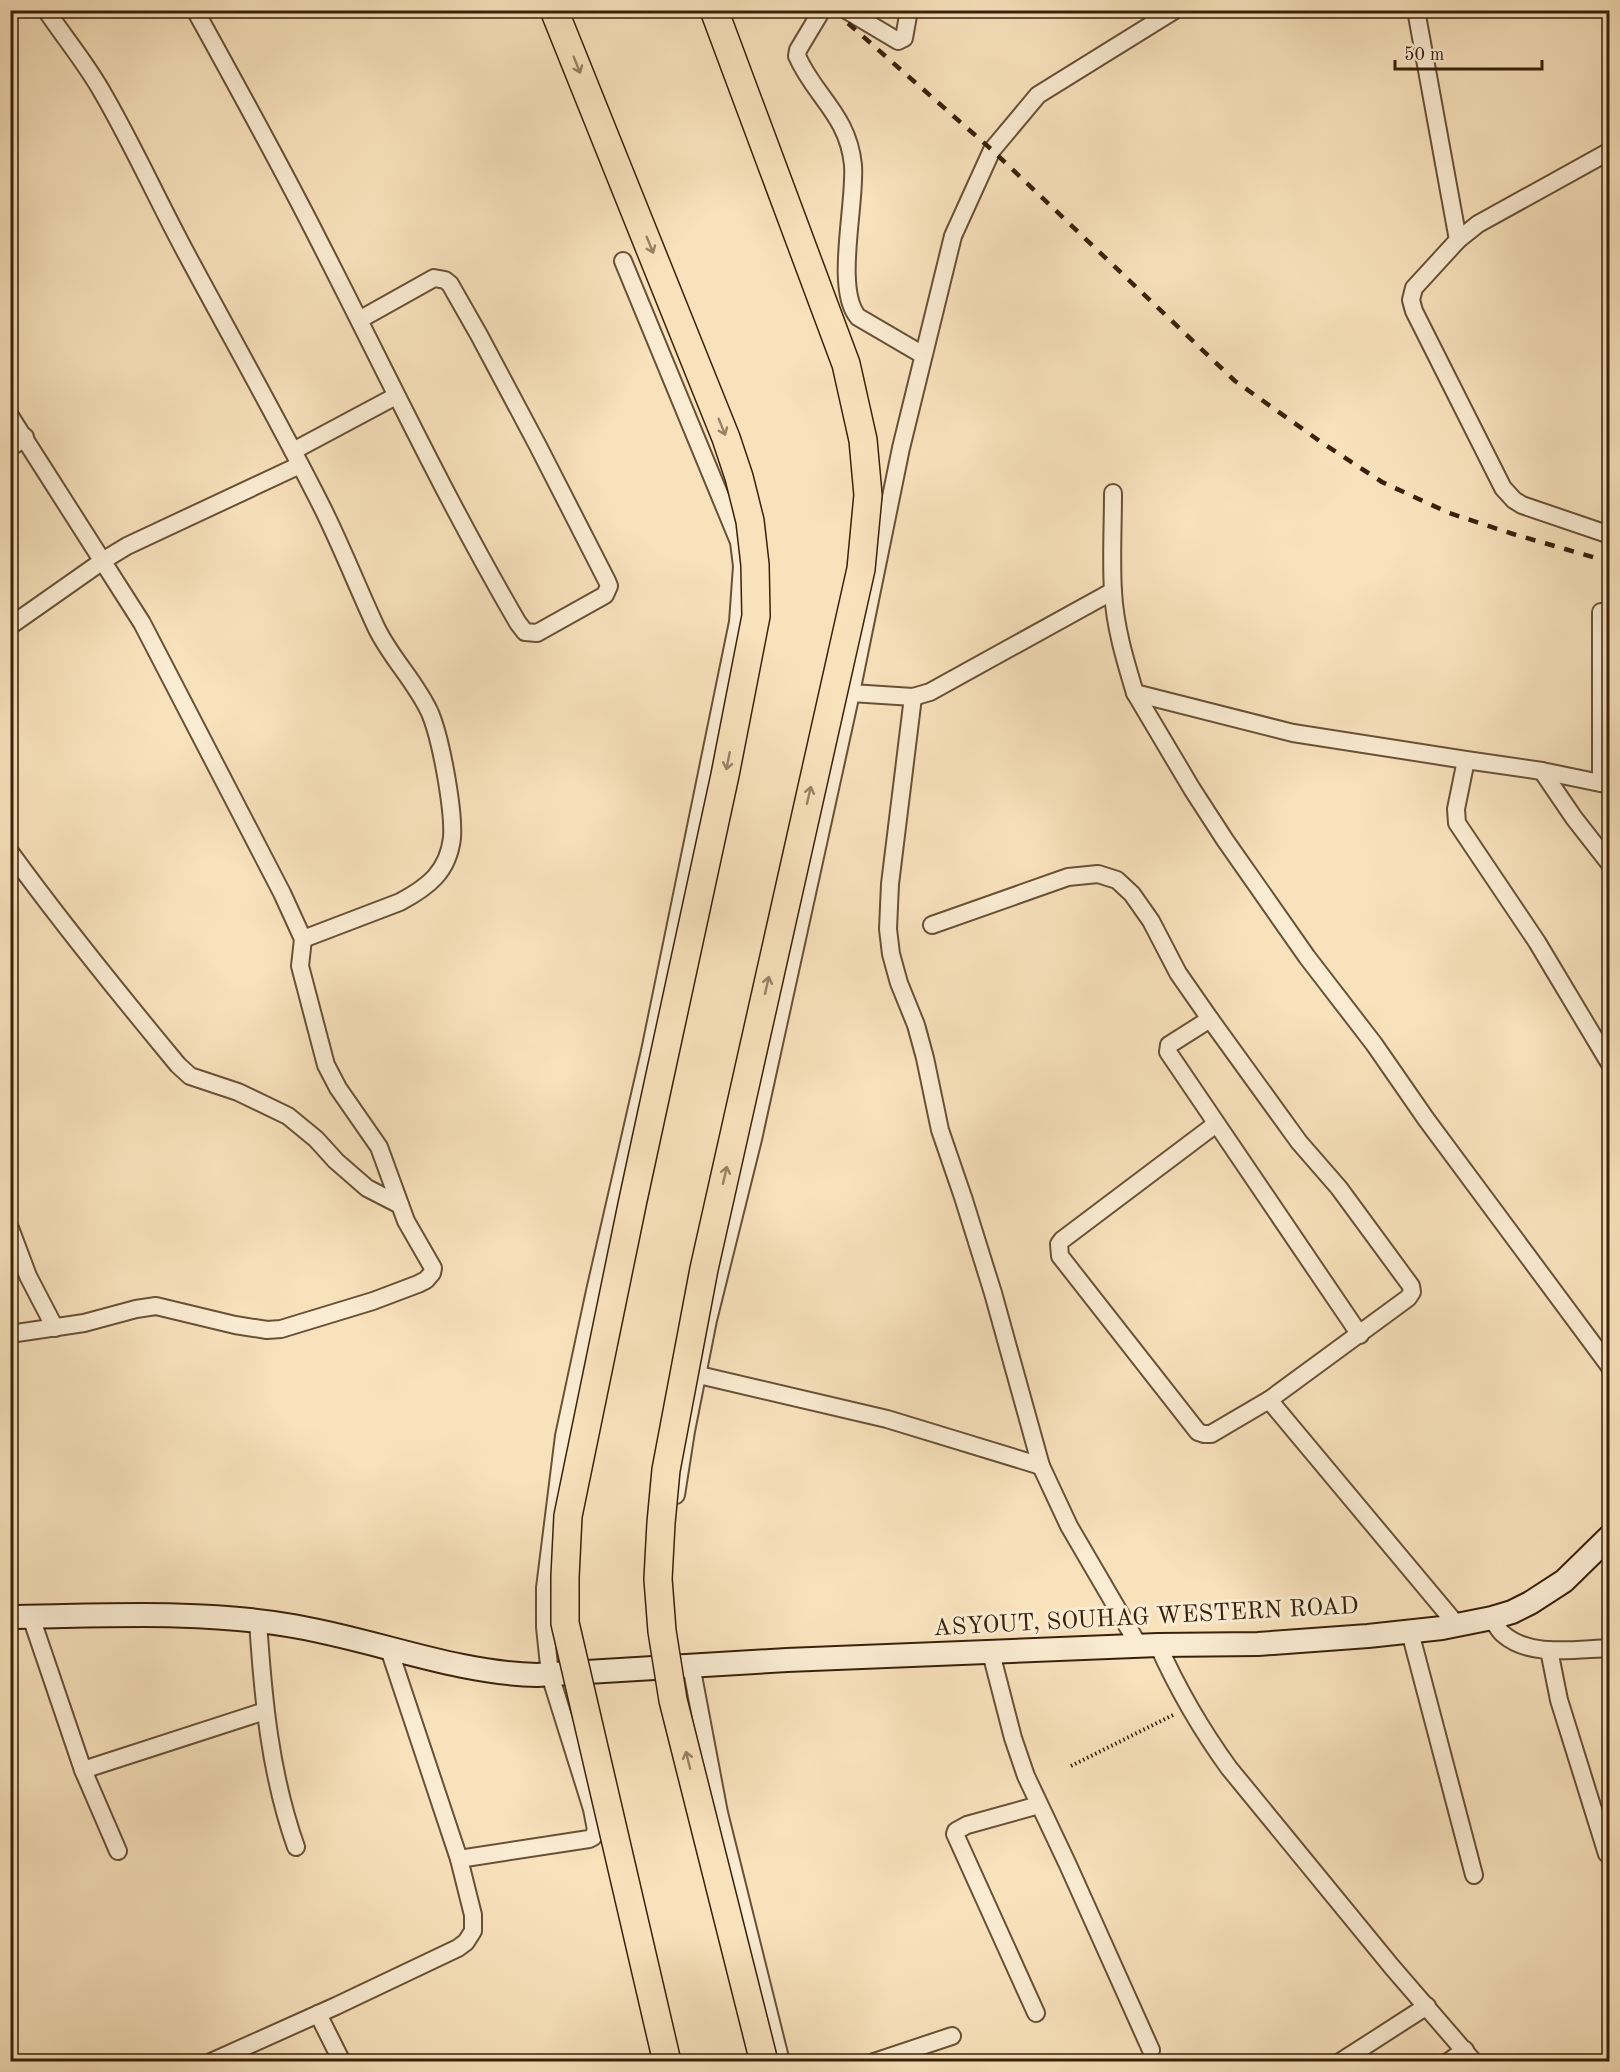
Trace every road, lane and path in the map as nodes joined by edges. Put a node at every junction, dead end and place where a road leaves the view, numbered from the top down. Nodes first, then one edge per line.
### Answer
1 (46, 10) edge
2 (195, 10) edge
3 (554, 10) edge
4 (714, 10) edge
5 (822, 10) edge
6 (846, 10) edge
7 (909, 10) edge
8 (1175, 10) edge
9 (1416, 10) edge
10 (1610, 151) edge
11 (1458, 240) junction
12 (623, 261) dead end
13 (359, 320) junction
14 (923, 355) junction
15 (396, 396) junction
16 (10, 416) edge
17 (25, 437) junction
18 (10, 448) edge
19 (297, 458) junction
20 (1113, 494) dead end
21 (1610, 535) edge
22 (104, 560) junction
23 (1113, 591) junction
24 (1601, 612) dead end
25 (10, 626) edge
26 (851, 693) junction
27 (1135, 693) junction
28 (913, 697) junction
29 (1466, 760) junction
30 (1542, 771) junction
31 (1605, 784) edge
32 (10, 852) edge
33 (1610, 864) edge
34 (932, 925) dead end
35 (303, 939) junction
36 (1210, 1019) junction
37 (1610, 1064) edge
38 (1216, 1124) junction
39 (400, 1205) junction
40 (10, 1228) edge
41 (55, 1328) junction
42 (10, 1334) edge
43 (1360, 1335) junction
44 (1610, 1367) edge
45 (699, 1375) junction
46 (1269, 1400) junction
47 (1041, 1466) junction
48 (1610, 1536) edge
49 (21, 1617) edge
50 (1492, 1618) junction
51 (258, 1621) junction
52 (1457, 1625) junction
53 (1410, 1632) junction
54 (1148, 1645) junction
55 (1610, 1648) edge
56 (389, 1649) junction
57 (1549, 1650) junction
58 (991, 1653) junction
59 (684, 1666) junction
60 (550, 1675) junction
61 (1188, 1708) junction
62 (265, 1711) junction
63 (1071, 1766) dead end
64 (83, 1770) junction
65 (1039, 1805) junction
66 (296, 1847) dead end
67 (118, 1851) dead end
68 (1607, 1854) dead end
69 (459, 1859) junction
70 (1474, 1875) dead end
71 (1427, 2006) junction
72 (1036, 2013) dead end
73 (318, 2014) junction
74 (952, 2036) dead end
75 (1151, 2050) dead end
76 (1470, 2056) edge
77 (211, 2061) edge
78 (342, 2061) edge
79 (667, 2061) edge
80 (764, 2061) edge
81 (781, 2061) edge
82 (874, 2061) edge
83 (1340, 2061) edge
84 (1448, 2061) edge

1 - 19 street
2 - 13 street
3 -> 79 highway, bridge
80 -> 4 highway, bridge
5 - 14 street
6 - 7 street
8 - 14 street
9 - 11 street
10 - 11 street
11 - 21 street
12 - 60 street
13 - 15 street
13 - 15 street
14 - 26 street
15 - 19 street
16 - 17 street
17 - 18 street
17 - 22 street
19 - 22 street
19 - 35 street
20 - 23 street
22 - 25 street
22 - 35 street
23 - 27 street
23 - 28 street
24 - 31 street
26 - 28 street
26 - 45 street
27 - 29 street
27 - 44 street
28 - 47 street
29 - 30 street
29 - 37 street
30 - 31 street
30 - 33 street
32 - 39 street
34 - 36 street
35 - 39 street
36 - 38 street
36 - 43 street
38 - 43 street
38 - 46 street
39 - 41 street
40 - 41 street
41 - 42 street
43 - 46 street
45 - 47 street
45 - 59 street
46 - 52 street
47 - 54 street
48 - 50 main road, ASYOUT, SOUHAG WESTERN ROAD
49 - 51 main road, ASYOUT, SOUHAG WESTERN ROAD
49 - 64 street
50 - 52 main road, ASYOUT, SOUHAG WESTERN ROAD
50 - 57 street
51 - 56 main road, ASYOUT, SOUHAG WESTERN ROAD
51 - 62 street
52 - 53 main road, ASYOUT, SOUHAG WESTERN ROAD
53 - 54 main road, ASYOUT, SOUHAG WESTERN ROAD
53 - 70 street
54 - 58 main road, ASYOUT, SOUHAG WESTERN ROAD
54 - 61 street
55 - 57 street
56 - 60 main road, ASYOUT, SOUHAG WESTERN ROAD
56 - 69 street
57 - 68 street
58 - 59 main road, ASYOUT, SOUHAG WESTERN ROAD
58 - 65 street
59 - 60 main road, ASYOUT, SOUHAG WESTERN ROAD
59 - 81 street
60 - 69 street
61 - 63 path
61 - 71 street
62 - 64 street
62 - 66 street
64 - 67 street
65 - 72 street
65 - 75 street
69 - 73 street
71 - 76 street
71 - 83 street
73 - 77 street
73 - 78 street
74 - 82 street
76 - 84 street

